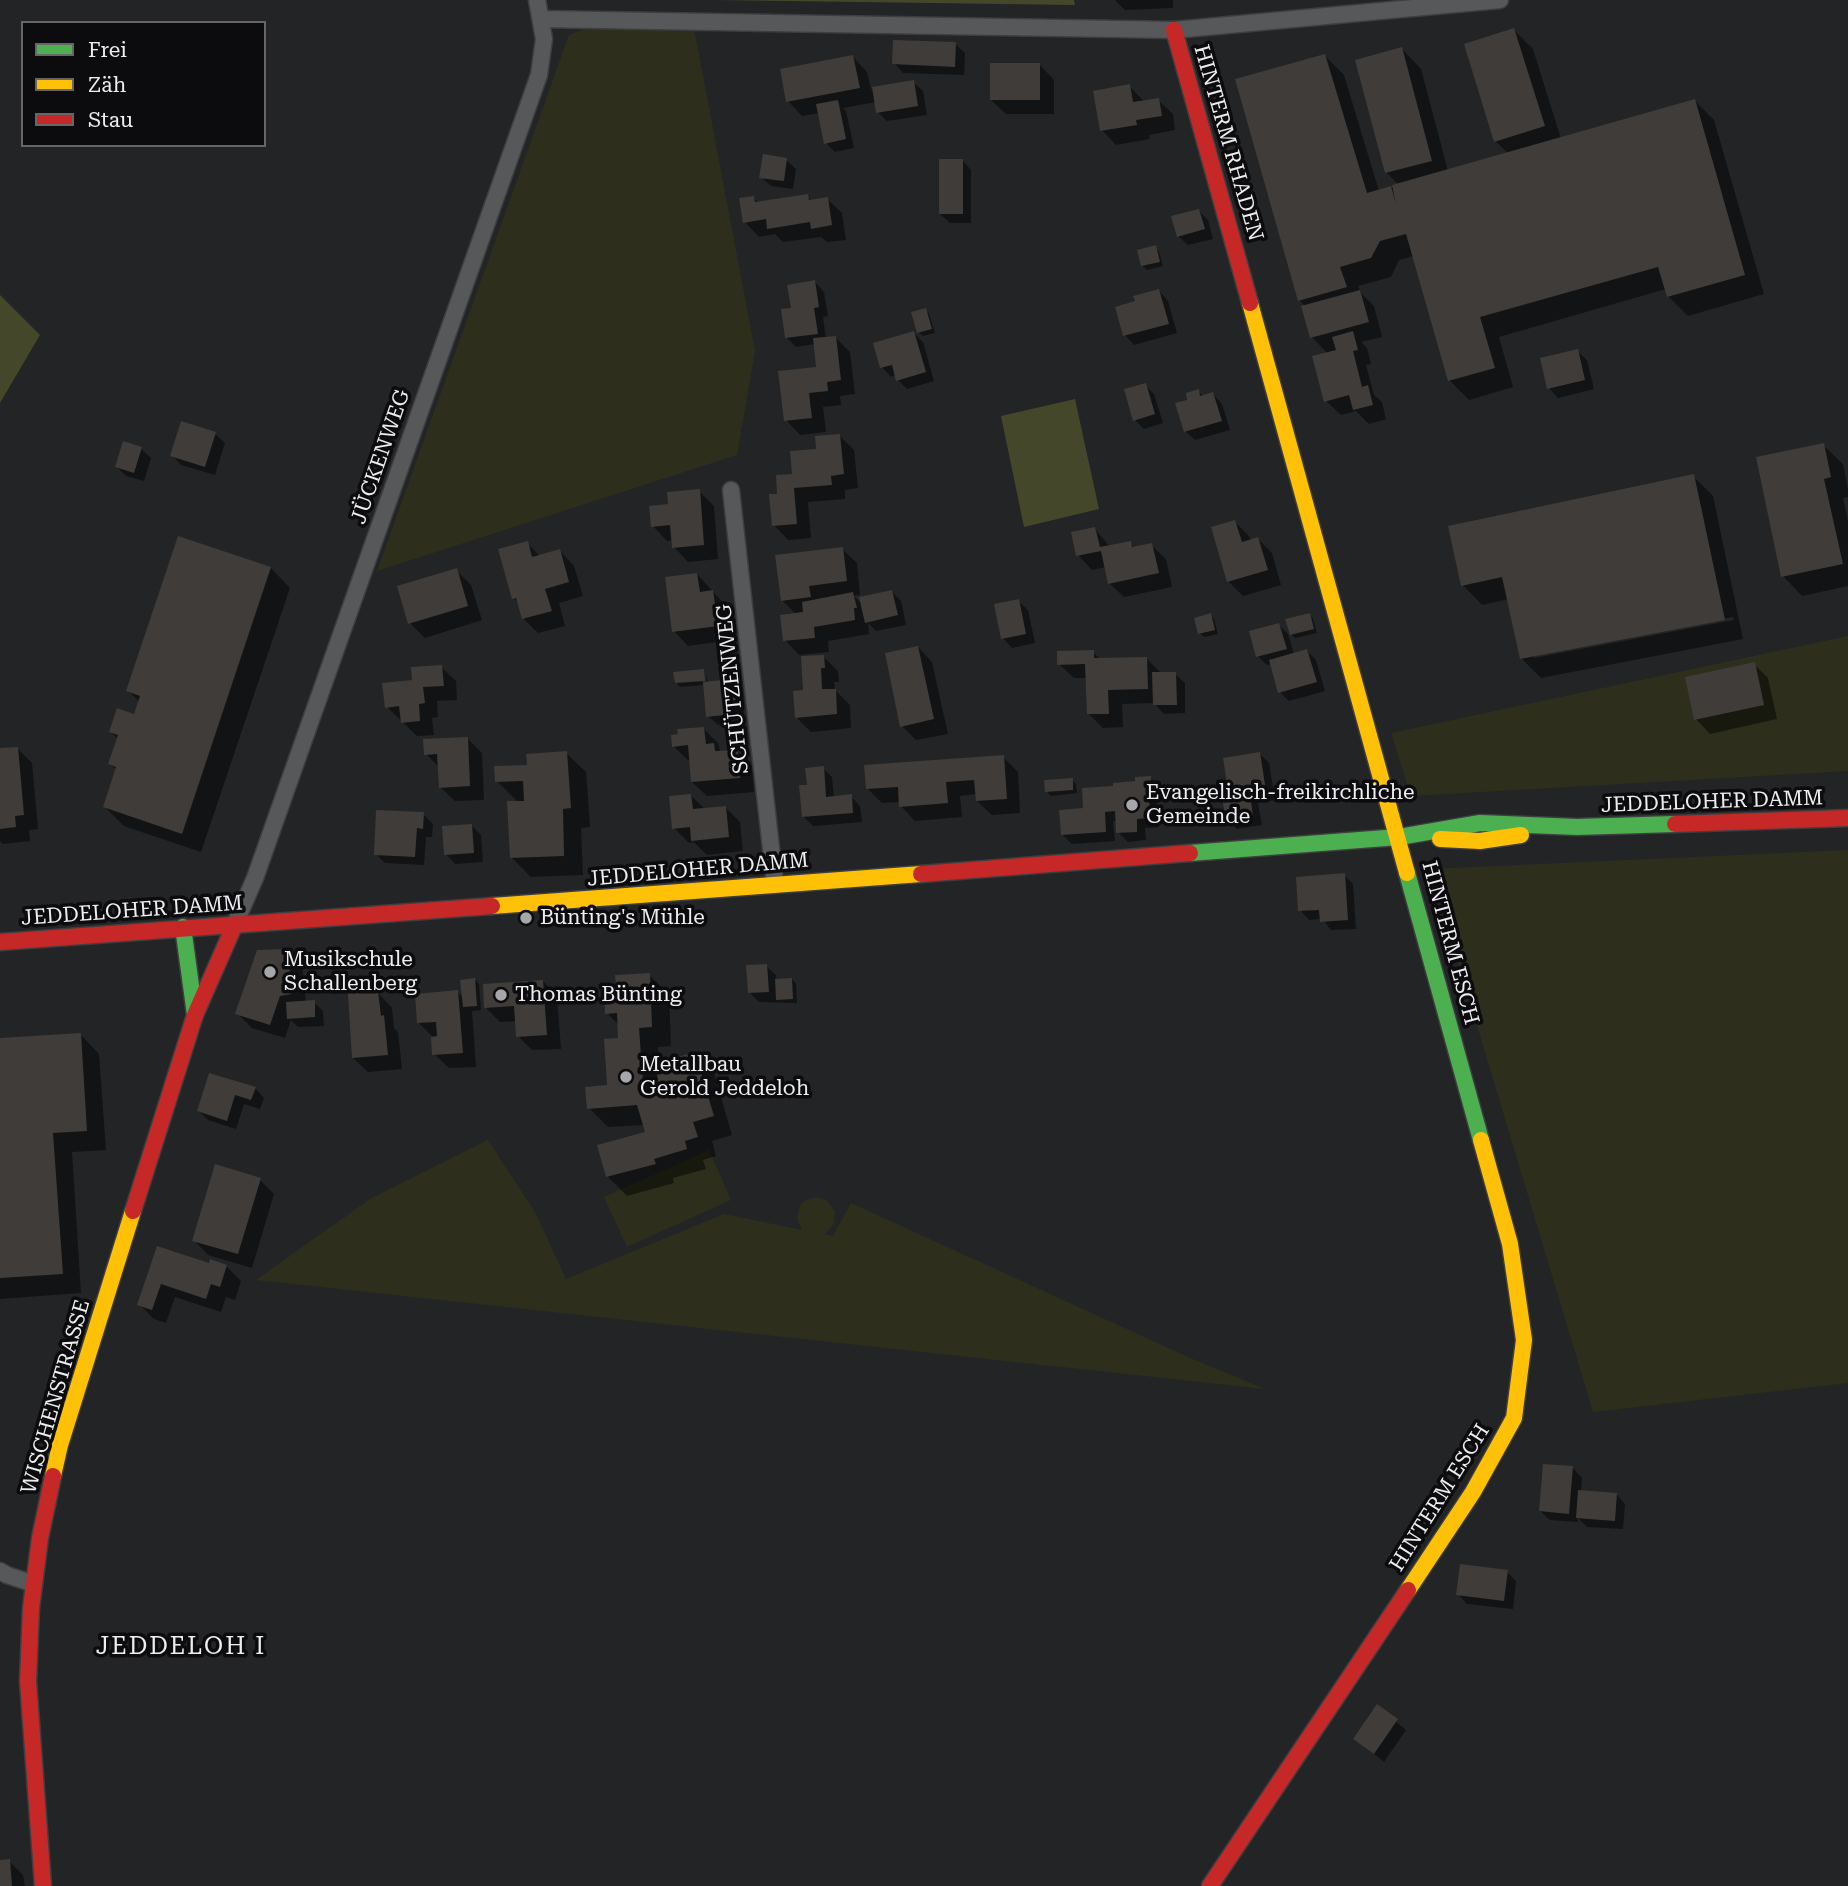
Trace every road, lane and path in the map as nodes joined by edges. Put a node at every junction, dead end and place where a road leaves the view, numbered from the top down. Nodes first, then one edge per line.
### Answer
1 (537, 0) edge
2 (1500, 0) edge
3 (541, 19) junction
4 (1174, 30) junction
5 (731, 490) dead end
6 (1848, 818) edge
7 (1399, 837) junction
8 (775, 884) junction
9 (235, 924) junction
10 (184, 927) junction
11 (0, 942) edge
12 (195, 1015) junction
13 (0, 1571) edge
14 (34, 1584) junction
15 (43, 1886) edge
16 (1210, 1886) edge

1 - 3 street, JÜCKENWEG
2 - 4 street
3 - 4 street, HINTERM RHADEN
3 - 9 street, JÜCKENWEG
4 - 7 street, HINTERM RHADEN
5 - 8 street, SCHÜTZENWEG
6 - 7 street, JEDDELOHER DAMM
7 - 8 street, JEDDELOHER DAMM
7 - 16 street, HINTERM ESCH
8 - 9 street, JEDDELOHER DAMM
9 - 10 street, JEDDELOHER DAMM
9 - 12 street, WISCHENSTRASSE
10 - 11 street, JEDDELOHER DAMM
10 - 12 street, WISCHENSTRASSE
12 - 14 street, WISCHENSTRASSE
13 - 14 street
14 - 15 street, WISCHENSTRASSE

